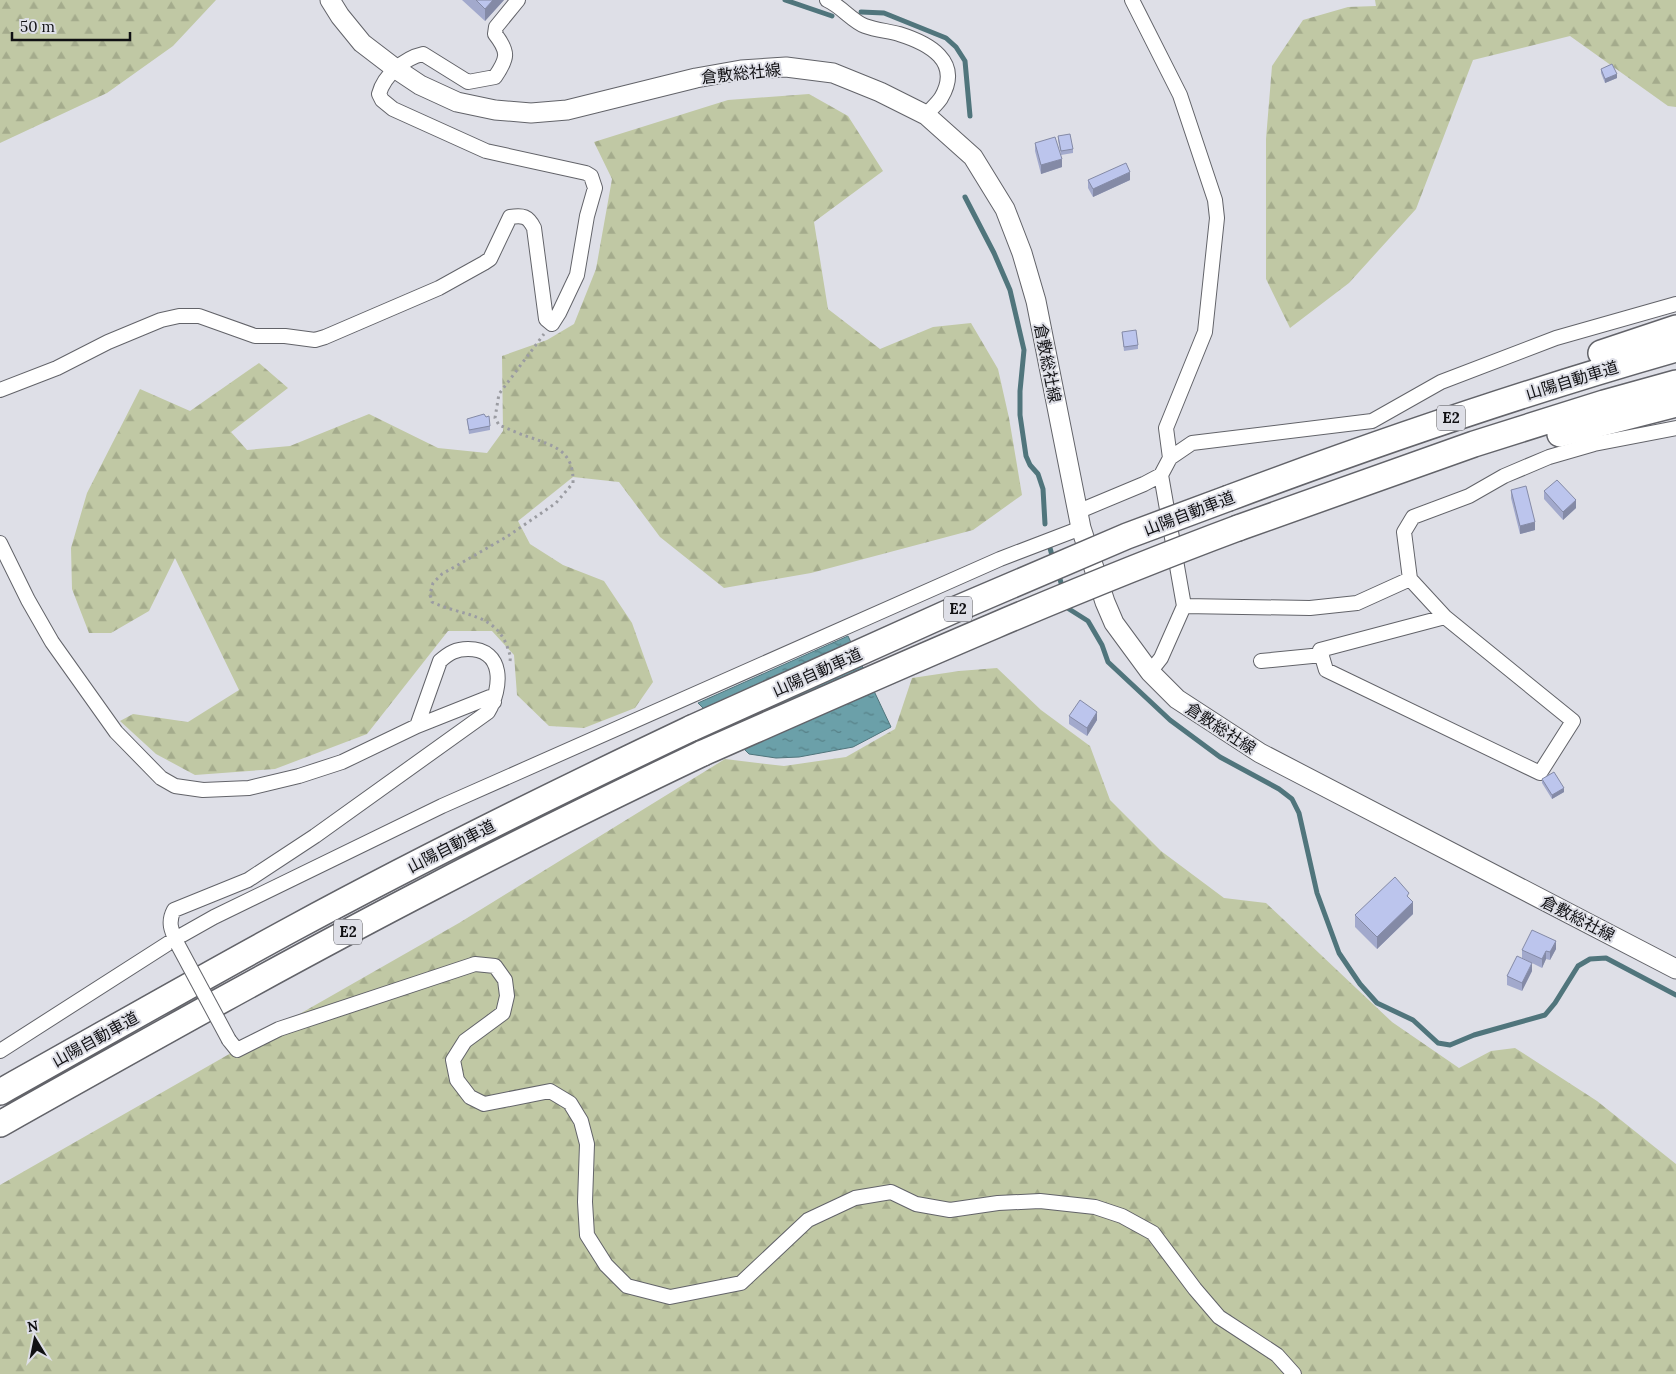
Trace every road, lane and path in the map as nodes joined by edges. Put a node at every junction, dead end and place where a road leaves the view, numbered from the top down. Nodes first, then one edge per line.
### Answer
1 (330, 0) edge
2 (518, 0) edge
3 (827, 0) edge
4 (1132, 0) edge
5 (396, 69) junction
6 (926, 115) junction
7 (1676, 304) edge
8 (552, 324) junction
9 (1676, 328) edge
10 (1676, 348) edge
11 (1676, 383) edge
12 (0, 390) edge
13 (1676, 404) edge
14 (1676, 428) edge
15 (1352, 452) junction
16 (1170, 458) junction
17 (1160, 475) junction
18 (1361, 484) junction
19 (1079, 520) junction
20 (0, 543) edge
21 (1410, 579) junction
22 (1184, 606) junction
23 (1445, 616) junction
24 (1322, 655) junction
25 (1261, 661) dead end
26 (1150, 672) junction
27 (498, 686) junction
28 (494, 702) junction
29 (417, 726) junction
30 (177, 942) junction
31 (1676, 969) edge
32 (0, 1051) edge
33 (0, 1092) edge
34 (0, 1124) edge
35 (1294, 1374) edge

1 - 5 main road, 倉敷総社線
2 - 5 street
3 - 6 street
4 - 16 street
5 - 6 main road, 倉敷総社線
5 - 8 street
6 - 19 main road, 倉敷総社線
7 - 16 street
8 - 12 street
8 - 27 path
9 - 15 highway
10 - 15 highway, 山陽自動車道 / E2
11 - 18 highway, 山陽自動車道 / E2
13 - 18 highway
14 - 21 street
15 - 33 highway, 山陽自動車道 / E2, bridge
16 - 17 street
17 - 19 street
17 - 22 street
18 - 34 highway, 山陽自動車道 / E2, bridge
19 - 26 main road, 倉敷総社線
19 - 30 street
20 - 29 street
21 - 22 street
21 - 23 street
22 - 26 street
23 - 24 street
23 - 24 street
24 - 25 street
26 - 31 main road, 倉敷総社線
27 - 28 street
27 - 29 street
28 - 29 street
28 - 30 street
30 - 32 street
30 - 35 street, bridge

